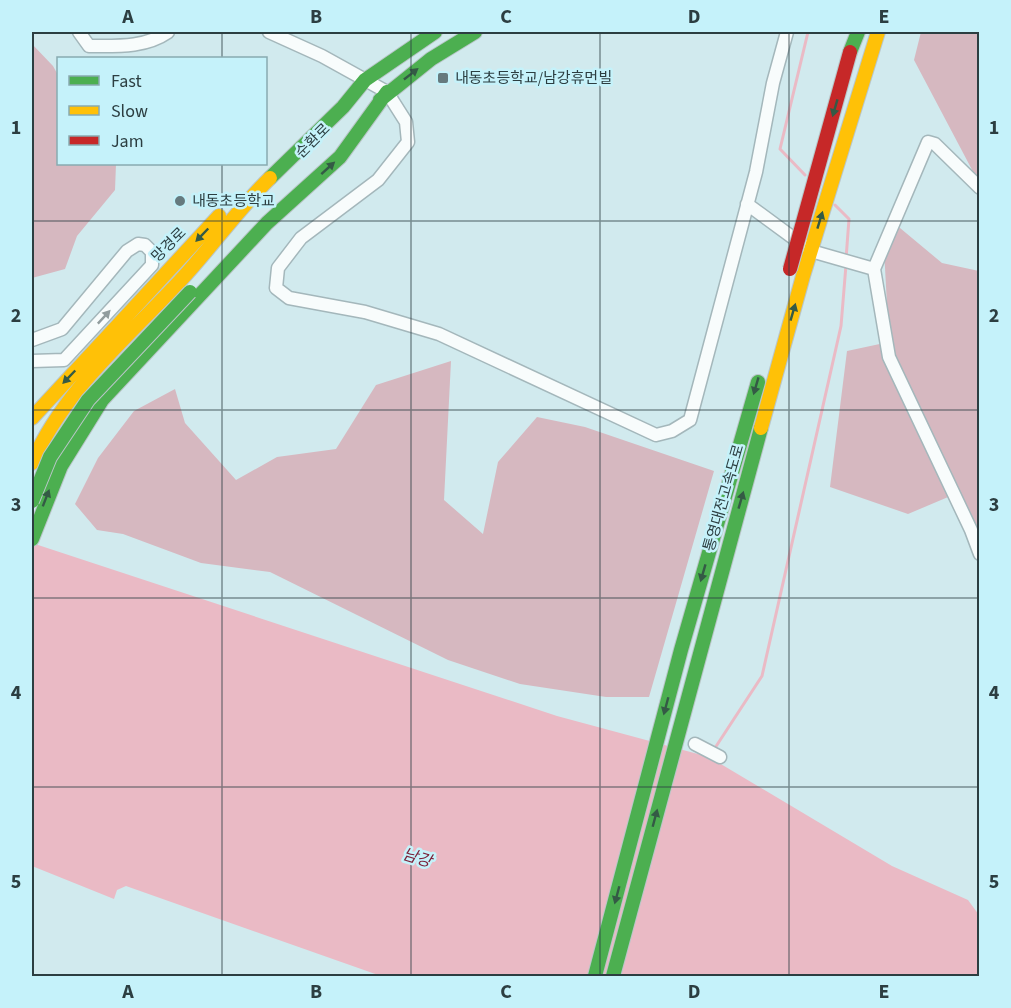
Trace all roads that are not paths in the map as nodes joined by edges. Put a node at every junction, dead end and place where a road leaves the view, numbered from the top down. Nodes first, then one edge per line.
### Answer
1 (79, 32) edge
2 (168, 32) edge
3 (269, 32) edge
4 (435, 32) edge
5 (475, 32) edge
6 (787, 32) edge
7 (858, 32) edge
8 (878, 32) edge
9 (365, 80) junction
10 (387, 92) junction
11 (267, 162) edge
12 (264, 165) edge
13 (980, 188) edge
14 (747, 204) junction
15 (811, 251) junction
16 (874, 269) junction
17 (788, 275) dead end
18 (32, 340) edge
19 (32, 362) edge
20 (760, 373) dead end
21 (32, 418) edge
22 (32, 463) edge
23 (54, 478) junction
24 (32, 501) edge
25 (32, 539) edge
26 (980, 554) edge
27 (695, 744) dead end
28 (720, 757) dead end
29 (595, 976) edge
30 (613, 976) edge

1 - 2 street
3 - 9 street
4 - 9 main road, 순환로
10 -> 5 main road, 순환로
6 - 14 street
7 -> 17 main road, bridge
15 -> 8 main road, 통영대전고속도로
9 - 10 street
9 -> 11 main road, 망경로
9 - 22 main road, 순환로
10 - 14 street
23 -> 10 main road
10 - 24 main road, 순환로, bridge
12 -> 21 main road, 망경로
13 - 16 street
14 - 15 street
15 - 16 street
30 -> 15 main road, 통영대전고속도로
16 - 26 street
19 -> 18 street
20 -> 29 main road, 통영대전고속도로
22 - 23 main road
25 -> 23 main road
27 - 28 street

